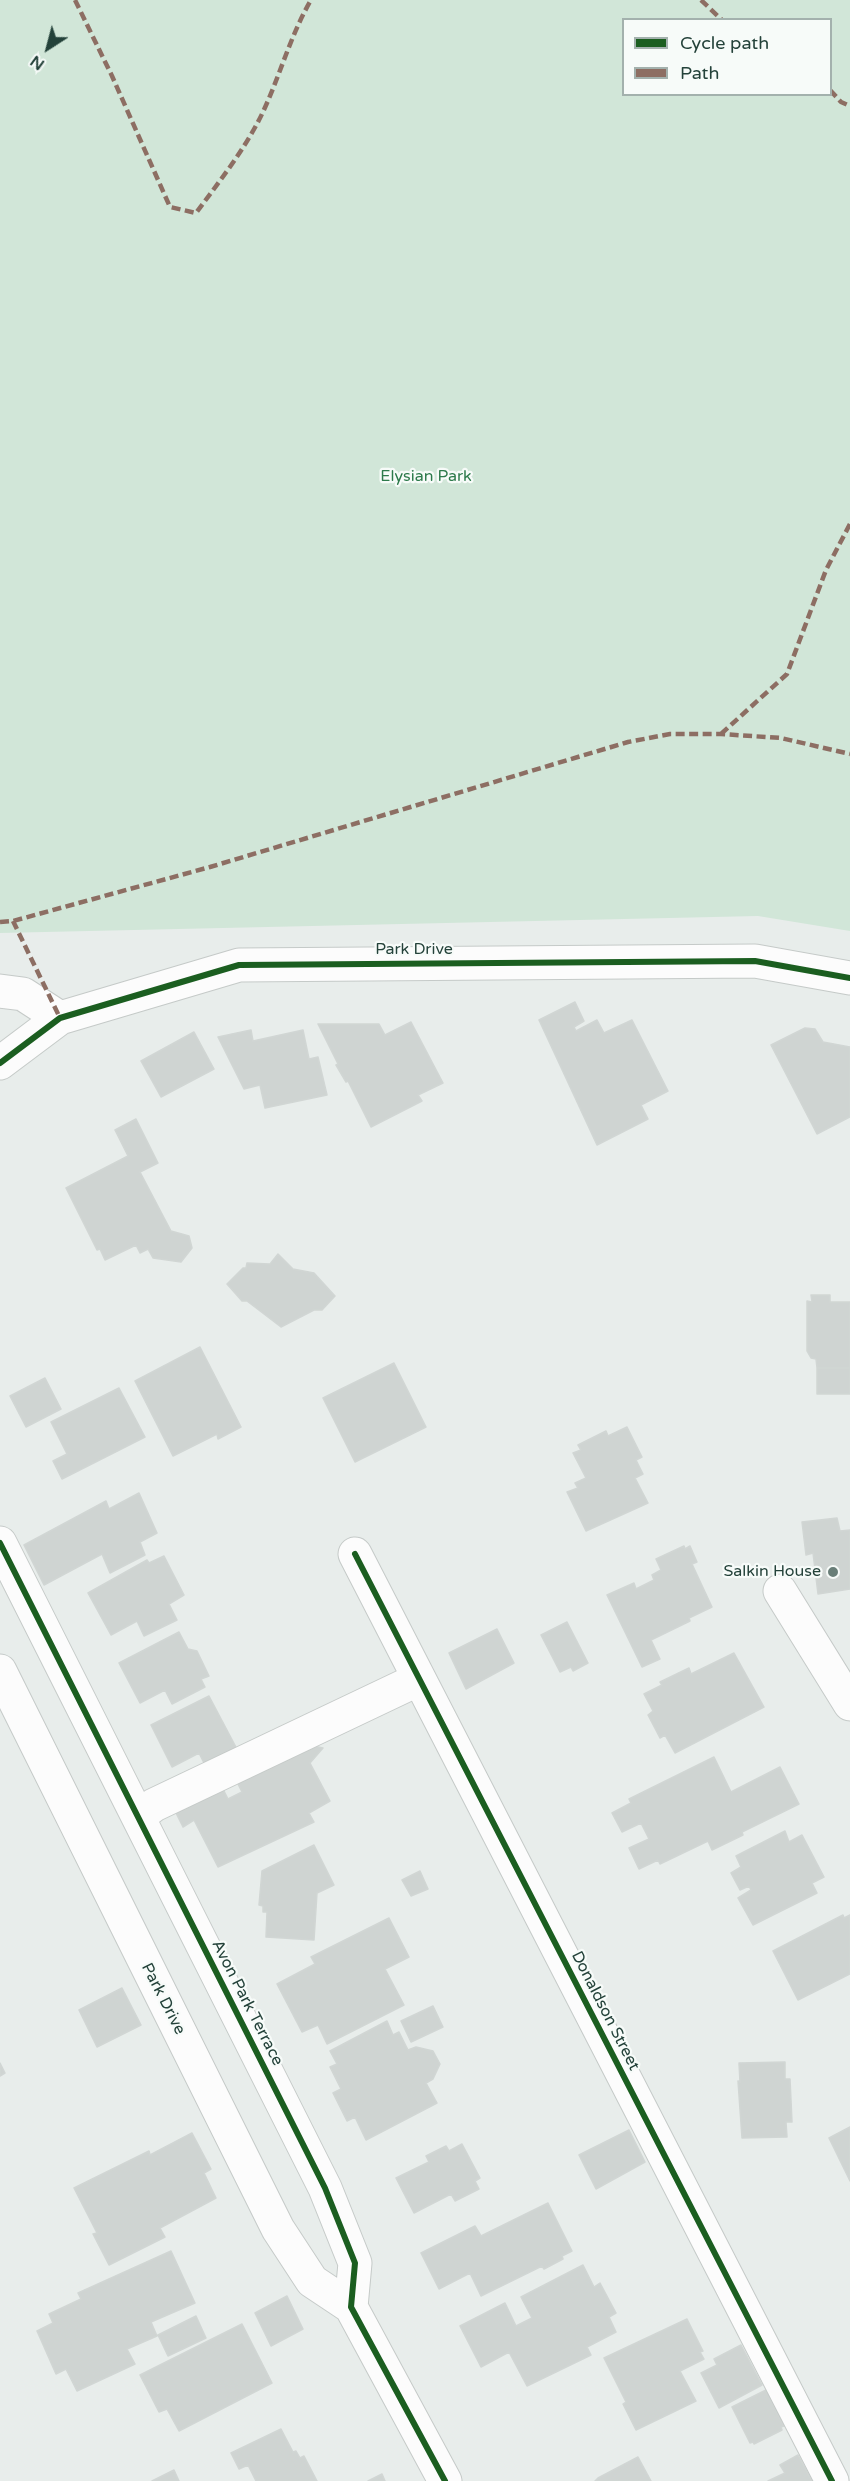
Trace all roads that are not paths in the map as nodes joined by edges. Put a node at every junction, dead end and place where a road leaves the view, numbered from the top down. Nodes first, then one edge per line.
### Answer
1 (850, 978) edge
2 (0, 991) edge
3 (60, 1018) junction
4 (0, 1063) edge
5 (0, 1543) edge
6 (355, 1554) dead end
7 (780, 1591) dead end
8 (0, 1671) edge
9 (418, 1679) junction
10 (850, 1704) edge
11 (138, 1817) junction
12 (351, 2307) junction
13 (445, 2481) edge
14 (832, 2481) edge

1 - 3 street, Park Drive
2 - 3 street
3 - 4 street, Park Drive
5 - 11 street, Avon Park Terrace
6 - 9 street, Donaldson Street
7 - 10 street
8 - 12 street, Park Drive
9 - 11 street
9 - 14 street, Donaldson Street
11 - 12 street, Avon Park Terrace
12 - 13 street

